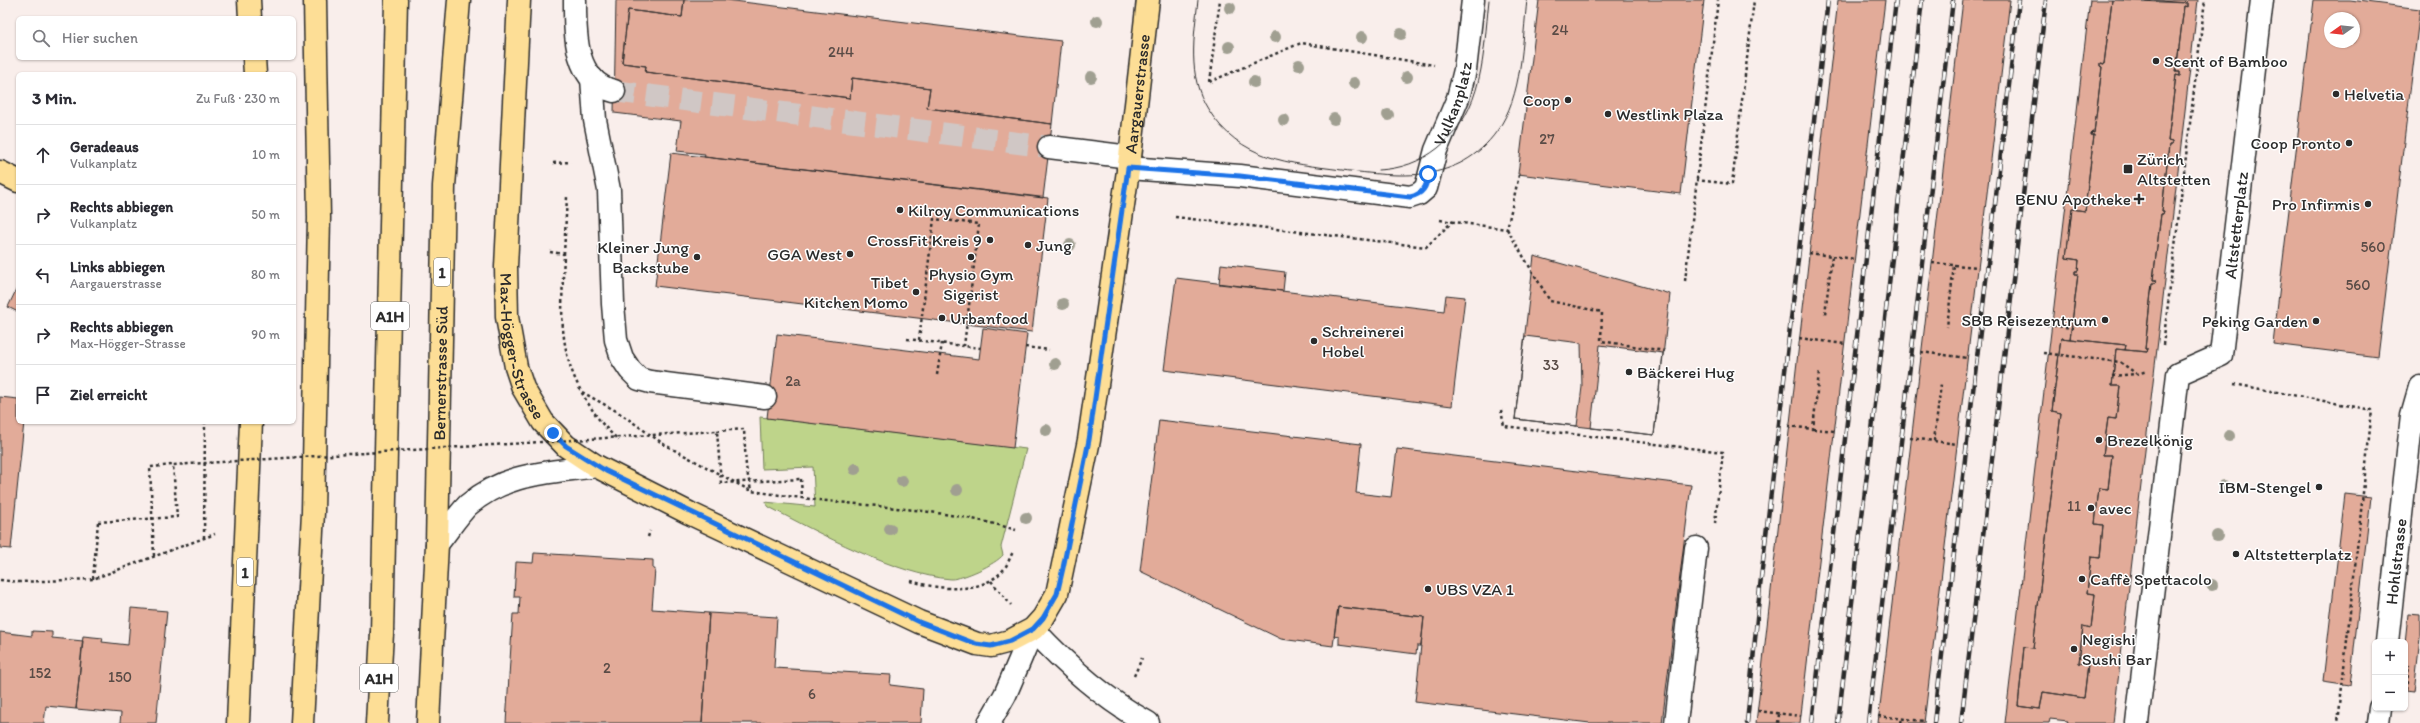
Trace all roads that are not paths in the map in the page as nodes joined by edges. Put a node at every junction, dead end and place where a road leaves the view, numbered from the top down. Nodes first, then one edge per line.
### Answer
1 (249, 0) edge
2 (315, 0) edge
3 (396, 0) edge
4 (460, 0) edge
5 (519, 0) edge
6 (575, 0) edge
7 (1148, 0) edge
8 (1473, 0) edge
9 (2262, 0) edge
10 (250, 16) edge
11 (247, 60) edge
12 (254, 60) edge
13 (246, 72) edge
14 (255, 72) edge
15 (592, 78) junction
16 (614, 91) tunnel mouth
17 (1049, 147) tunnel mouth
18 (1129, 163) junction
19 (0, 172) edge
20 (16, 180) edge
21 (2420, 387) edge
22 (765, 397) dead end
23 (251, 424) edge
24 (596, 466) junction
25 (437, 544) junction
26 (1696, 548) dead end
27 (1033, 629) junction
28 (2387, 639) edge
29 (2380, 711) edge
30 (238, 723) edge
31 (302, 723) edge
32 (376, 723) edge
33 (428, 723) edge
34 (989, 723) edge
35 (1148, 723) edge
36 (1676, 723) edge
37 (2137, 723) edge
38 (2378, 723) edge

1 - 10 main road
2 - 31 main road
3 - 32 main road, A1H
4 - 25 main road, Bernerstrasse Süd / 1
5 - 24 main road, Max-Högger-Strasse
6 - 15 street
7 - 18 main road, Aargauerstrasse
8 - 18 street, Vulkanplatz
9 - 37 street, Altstetterplatz
11 - 13 main road
12 - 14 main road
15 - 16 street
15 - 22 street
17 - 18 street, Vulkanplatz
18 - 27 main road, Aargauerstrasse
19 - 20 main road
21 - 28 street, Hohlstrasse
23 - 30 main road, 1
24 - 25 street
24 - 27 main road, Max-Högger-Strasse
25 - 33 main road, Bernerstrasse Süd / 1
26 - 36 street
27 - 34 street
27 - 35 street
29 - 38 street

